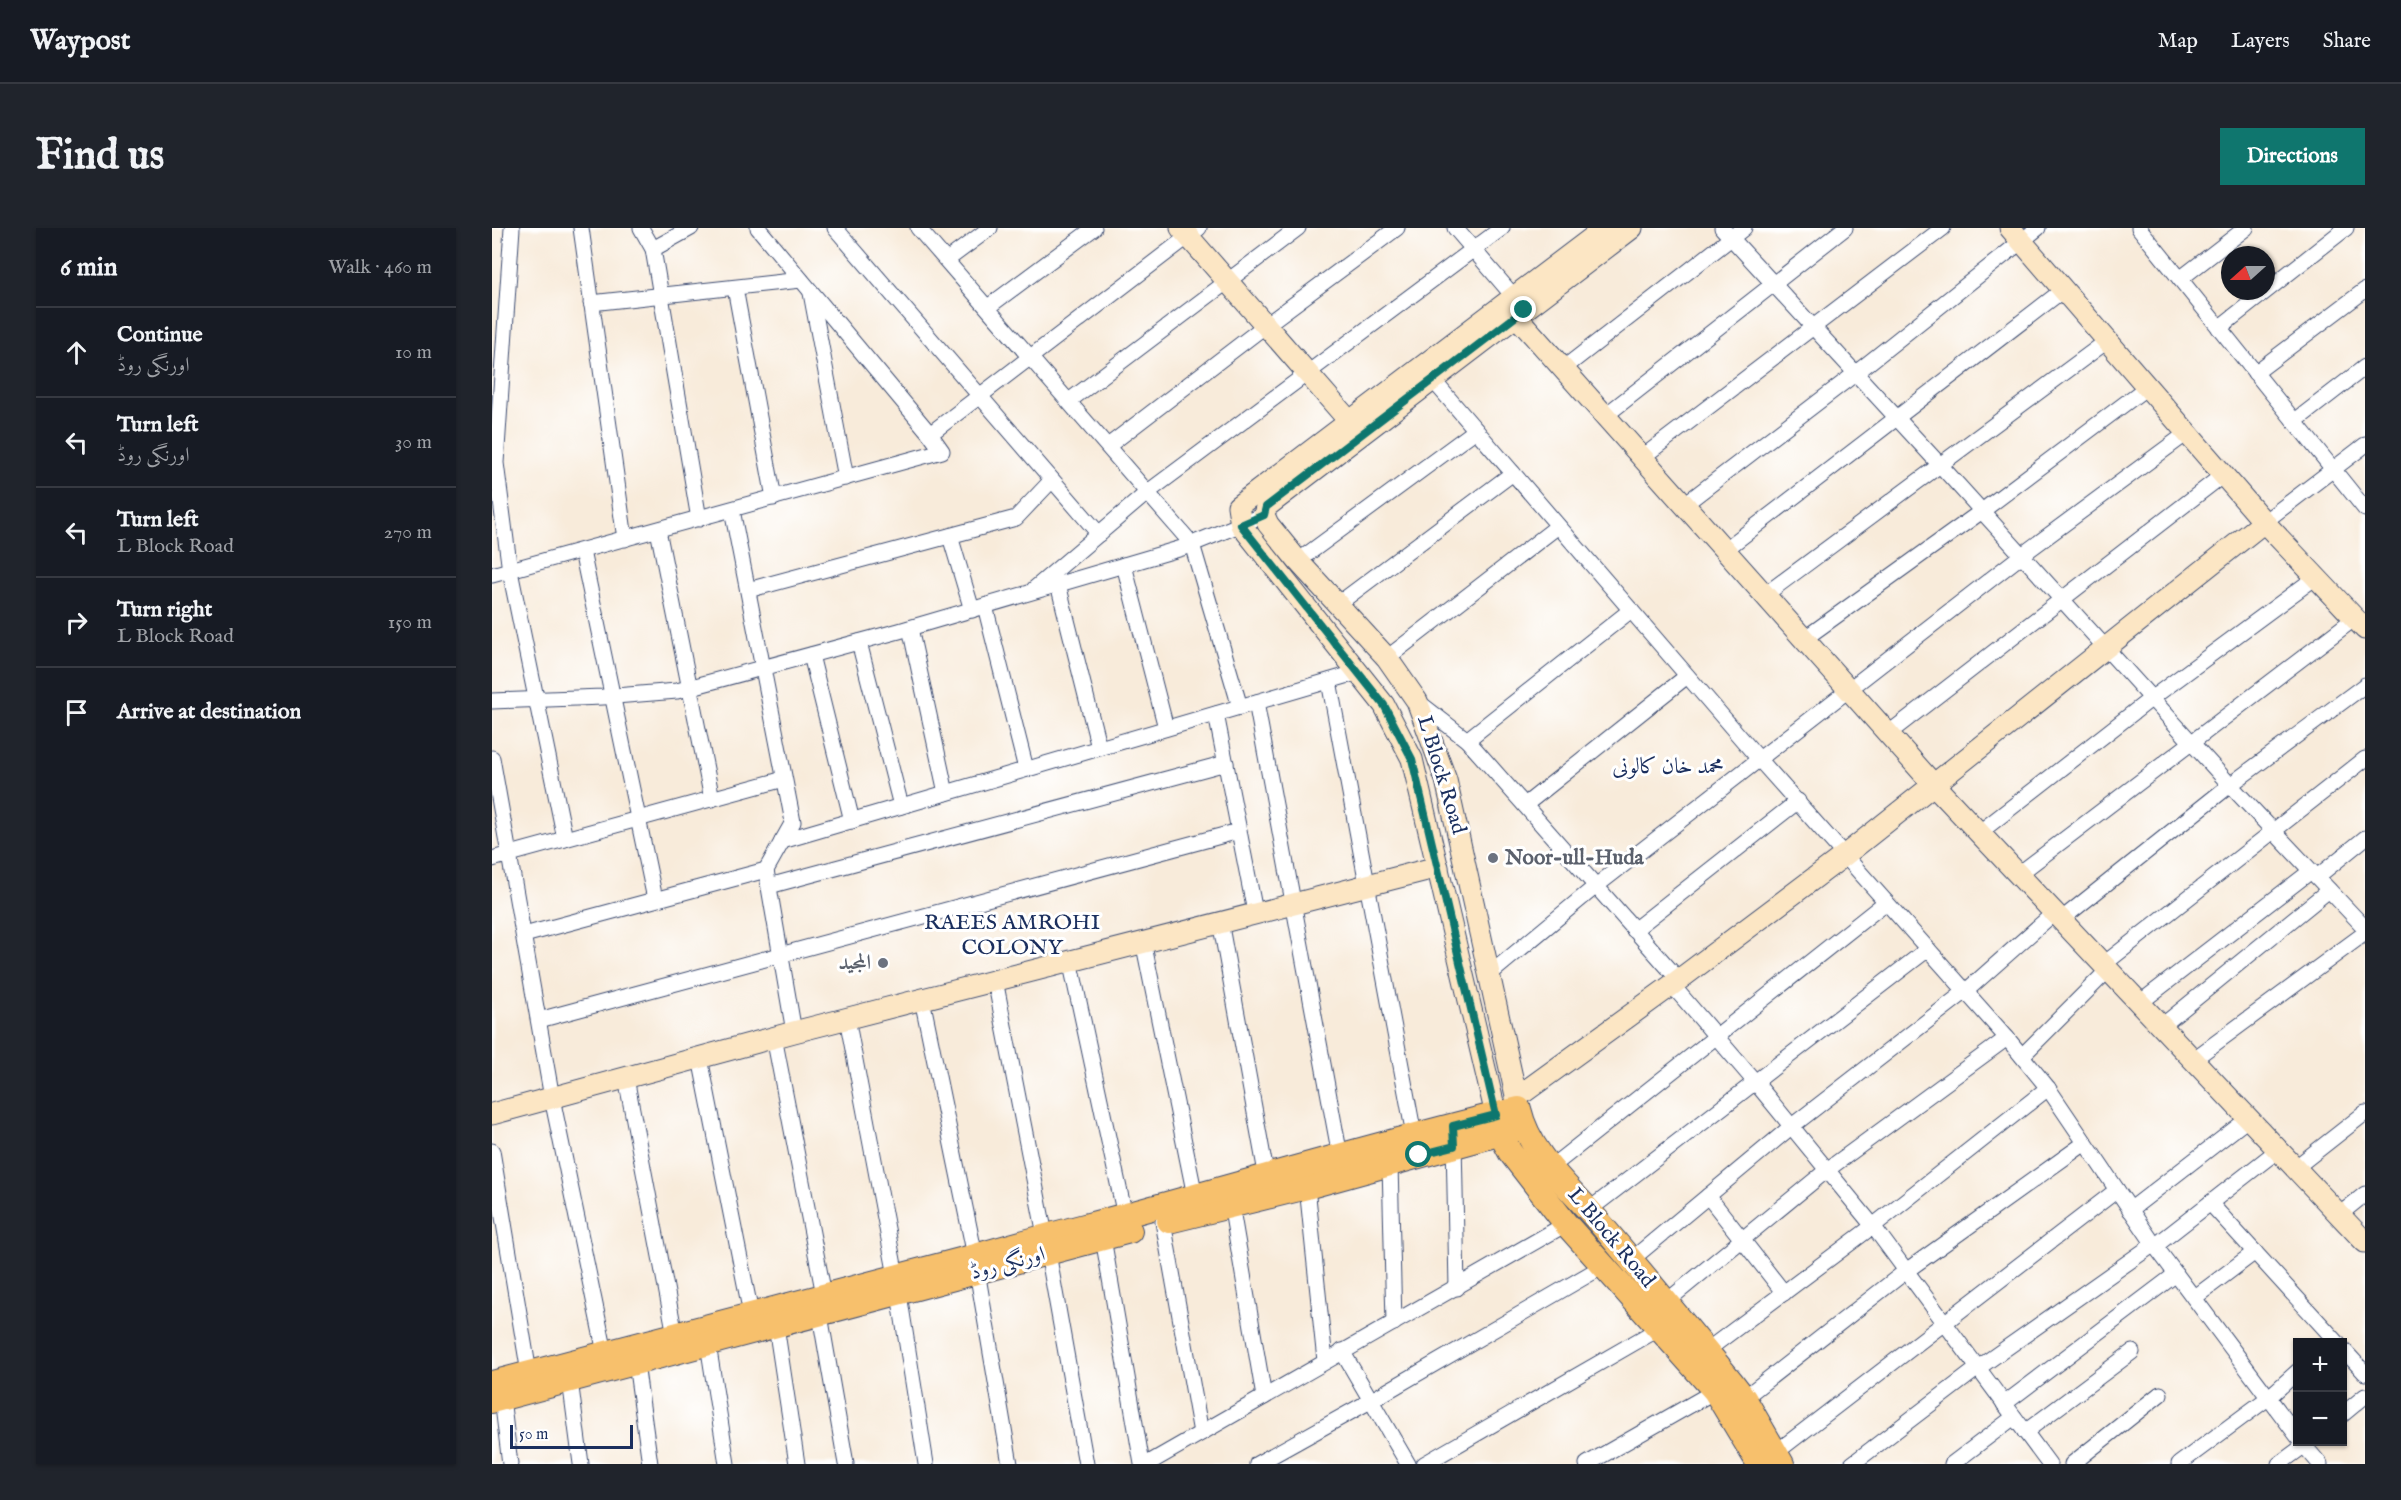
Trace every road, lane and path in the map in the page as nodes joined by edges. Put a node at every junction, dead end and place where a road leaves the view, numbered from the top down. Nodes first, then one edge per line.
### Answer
1 (512, 228) edge
2 (581, 228) edge
3 (641, 228) edge
4 (691, 228) edge
5 (758, 228) edge
6 (835, 228) edge
7 (918, 228) edge
8 (990, 228) edge
9 (1094, 228) edge
10 (1298, 228) edge
11 (1397, 228) edge
12 (1455, 228) edge
13 (1502, 228) edge
14 (1605, 228) edge
15 (1632, 228) edge
16 (1744, 228) edge
17 (1845, 228) edge
18 (1943, 228) edge
19 (2038, 228) edge
20 (2139, 228) edge
21 (2246, 228) edge
22 (2346, 228) edge
23 (1189, 231) edge
24 (1727, 233) edge
25 (2015, 235) edge
26 (653, 249) junction
27 (1473, 250) junction
28 (947, 261) junction
29 (2180, 279) junction
30 (1227, 281) junction
31 (1773, 283) junction
32 (806, 286) junction
33 (735, 288) junction
34 (2062, 290) junction
35 (2365, 290) edge
36 (661, 297) junction
37 (591, 303) junction
38 (988, 307) junction
39 (1516, 307) junction
40 (1266, 325) junction
41 (1814, 327) junction
42 (2219, 328) junction
43 (2108, 341) junction
44 (1031, 357) junction
45 (2365, 367) edge
46 (1564, 368) junction
47 (1308, 372) junction
48 (1856, 373) junction
49 (2255, 373) junction
50 (1432, 379) junction
51 (2147, 387) junction
52 (980, 396) junction
53 (1069, 401) junction
54 (1606, 416) junction
55 (1896, 417) junction
56 (1350, 422) junction
57 (2294, 422) junction
58 (1476, 430) junction
59 (2187, 433) junction
60 (930, 434) junction
61 (2365, 445) edge
62 (1108, 446) junction
63 (1644, 456) junction
64 (494, 463) edge
65 (1941, 465) junction
66 (2332, 470) junction
67 (1513, 473) junction
68 (2223, 474) junction
69 (846, 478) junction
70 (1052, 480) junction
71 (1148, 492) junction
72 (774, 498) junction
73 (1685, 504) junction
74 (2365, 509) edge
75 (732, 510) junction
76 (1982, 511) junction
77 (1264, 515) junction
78 (699, 519) junction
79 (2264, 522) junction
80 (1241, 525) junction
81 (1558, 526) junction
82 (658, 530) junction
83 (1099, 534) junction
84 (950, 536) junction
85 (624, 539) junction
86 (1192, 544) junction
87 (1726, 549) junction
88 (582, 551) junction
89 (2022, 555) junction
90 (1298, 561) junction
91 (1124, 565) junction
92 (510, 571) junction
93 (492, 575) edge
94 (2316, 577) junction
95 (1058, 584) junction
96 (748, 590) junction
97 (1031, 593) junction
98 (1766, 594) junction
99 (2062, 599) junction
100 (1338, 604) junction
101 (978, 608) junction
102 (1631, 610) junction
103 (2360, 623) edge
104 (910, 628) junction
105 (1804, 639) junction
106 (859, 642) junction
107 (2106, 647) junction
108 (810, 655) junction
109 (1387, 658) junction
110 (764, 668) junction
111 (1359, 672) junction
112 (1687, 676) junction
113 (1329, 681) junction
114 (2365, 686) edge
115 (689, 688) junction
116 (1849, 690) junction
117 (613, 697) junction
118 (2152, 698) junction
119 (536, 700) junction
120 (492, 701) edge
121 (1417, 701) junction
122 (1256, 702) junction
123 (1239, 707) junction
124 (1216, 714) junction
125 (1166, 728) junction
126 (1889, 733) junction
127 (1467, 740) junction
128 (2192, 743) junction
129 (1099, 748) junction
130 (492, 758) edge
131 (1759, 759) junction
132 (2365, 759) edge
133 (1226, 763) junction
134 (1026, 769) junction
135 (784, 779) junction
136 (1934, 784) junction
137 (2230, 785) junction
138 (946, 793) junction
139 (712, 799) junction
140 (1798, 801) junction
141 (1525, 805) junction
142 (901, 806) junction
143 (638, 819) junction
144 (852, 820) junction
145 (1239, 831) junction
146 (2273, 831) junction
147 (1980, 832) junction
148 (2365, 838) edge
149 (565, 839) junction
150 (782, 841) junction
151 (511, 854) junction
152 (1845, 855) junction
153 (492, 859) edge
154 (1438, 867) junction
155 (766, 870) junction
156 (2019, 874) junction
157 (2314, 874) junction
158 (1367, 884) junction
159 (769, 886) junction
160 (1596, 886) junction
161 (2329, 890) junction
162 (655, 899) junction
163 (1887, 902) junction
164 (1293, 903) junction
165 (1255, 912) junction
166 (2059, 915) junction
167 (1220, 921) junction
168 (2363, 924) edge
169 (1634, 930) junction
170 (524, 935) junction
171 (1143, 941) junction
172 (1928, 949) junction
173 (781, 955) junction
174 (1070, 960) junction
175 (2107, 966) junction
176 (1490, 974) junction
177 (995, 980) junction
178 (1675, 982) junction
179 (1966, 992) junction
180 (922, 999) junction
181 (2141, 1002) junction
182 (847, 1018) junction
183 (539, 1020) junction
184 (2163, 1025) junction
185 (784, 1035) junction
186 (1716, 1037) junction
187 (2007, 1038) junction
188 (2022, 1056) junction
189 (700, 1058) junction
190 (2194, 1059) junction
191 (626, 1078) junction
192 (1756, 1083) junction
193 (2048, 1088) junction
194 (552, 1098) junction
195 (1520, 1111) junction
196 (2365, 1113) edge
197 (492, 1114) edge
198 (2249, 1118) junction
199 (1498, 1125) junction
200 (1792, 1126) junction
201 (1414, 1136) junction
202 (1454, 1136) junction
203 (2085, 1143) junction
204 (2278, 1150) junction
205 (492, 1151) edge
206 (1340, 1156) junction
207 (1390, 1164) junction
208 (1550, 1168) junction
209 (2295, 1168) junction
210 (1827, 1170) junction
211 (1269, 1186) junction
212 (1307, 1187) junction
213 (2117, 1190) junction
214 (2365, 1194) edge
215 (1195, 1196) junction
216 (1708, 1196) junction
217 (2210, 1203) junction
218 (1231, 1204) junction
219 (2130, 1209) junction
220 (1589, 1210) junction
221 (2339, 1215) junction
222 (1125, 1216) junction
223 (1163, 1222) junction
224 (1566, 1224) junction
225 (1873, 1226) junction
226 (1103, 1238) junction
227 (1742, 1240) junction
228 (2365, 1242) edge
229 (1047, 1244) junction
230 (2154, 1245) junction
231 (2255, 1252) junction
232 (1631, 1260) junction
233 (976, 1263) junction
234 (1605, 1265) junction
235 (1906, 1271) junction
236 (2176, 1274) junction
237 (897, 1285) junction
238 (1456, 1288) junction
239 (1784, 1293) junction
240 (2194, 1298) junction
241 (1666, 1302) junction
242 (822, 1305) junction
243 (752, 1314) junction
244 (1944, 1322) junction
245 (1394, 1323) junction
246 (776, 1326) junction
247 (1660, 1328) junction
248 (675, 1335) junction
249 (2332, 1338) edge
250 (708, 1344) junction
251 (1342, 1351) junction
252 (1706, 1351) junction
253 (2132, 1352) dead end
254 (605, 1353) junction
255 (2347, 1354) edge
256 (1326, 1361) junction
257 (636, 1363) junction
258 (1978, 1368) junction
259 (529, 1373) junction
260 (2365, 1373) edge
261 (2293, 1376) edge
262 (570, 1380) junction
263 (1715, 1391) junction
264 (495, 1394) edge
265 (2160, 1394) dead end
266 (2365, 1396) edge
267 (1264, 1397) junction
268 (1744, 1398) junction
269 (2268, 1398) junction
270 (1372, 1400) junction
271 (2004, 1404) junction
272 (2347, 1412) edge
273 (2014, 1417) junction
274 (2293, 1429) edge
275 (2025, 1432) junction
276 (1201, 1433) junction
277 (2299, 1446) edge
278 (2306, 1446) edge
279 (1767, 1462) edge
280 (510, 1464) edge
281 (581, 1464) edge
282 (650, 1464) edge
283 (727, 1464) edge
284 (797, 1464) edge
285 (846, 1464) edge
286 (926, 1464) edge
287 (1010, 1464) edge
288 (1086, 1464) edge
289 (1142, 1464) edge
290 (1147, 1464) edge
291 (1257, 1464) edge
292 (1408, 1464) edge
293 (1424, 1464) edge
294 (1587, 1464) edge
295 (1852, 1464) edge
296 (1952, 1464) edge
297 (2049, 1464) edge
298 (2072, 1464) edge
299 (2179, 1464) edge
300 (2279, 1464) edge
301 (2320, 1464) edge

1 - 64 street
2 - 37 street
3 - 26 street
4 - 26 street
5 - 32 street
6 - 52 street
7 - 28 street
8 - 28 street
9 - 38 street
10 - 30 street
11 - 40 street
12 - 27 street
13 - 27 street
14 - 39 street
15 - 39 street
16 - 24 street
17 - 31 street
18 - 41 street
19 - 25 street
20 - 29 street
21 - 29 street
22 - 42 street
23 - 30 street
23 - 44 street
24 - 31 street
24 - 46 street
25 - 34 street
25 - 48 street
26 - 36 street
27 - 39 street
27 - 47 street
28 - 38 street
29 - 42 street
30 - 40 street
30 - 53 street
31 - 41 street
31 - 54 street
32 - 33 street
32 - 60 street
32 - 69 street
33 - 36 street
33 - 72 street
34 - 43 street
34 - 55 street
35 - 49 street
36 - 37 street
36 - 78 street
37 - 85 street
38 - 44 street
39 - 46 street
39 - 50 street
39 - 56 street
40 - 47 street
40 - 62 street
41 - 48 street
41 - 63 street
42 - 49 street
43 - 51 street
43 - 65 street
44 - 52 street
44 - 53 street
45 - 57 street
46 - 54 street
47 - 56 street
47 - 71 street
48 - 55 street
48 - 73 street
49 - 57 street
50 - 58 street
50 - 77 street
51 - 59 street
51 - 76 street
52 - 60 street
52 - 70 street
53 - 62 street
54 - 63 street
55 - 65 street
55 - 87 street
56 - 80 street
57 - 66 street
58 - 67 street
58 - 90 street
59 - 68 street
59 - 89 street
60 - 69 street
61 - 66 street
62 - 71 street
63 - 73 street
64 - 92 street
65 - 76 street
65 - 98 street
66 - 74 street
66 - 79 street
67 - 81 street
67 - 100 street
68 - 79 street
68 - 99 street
69 - 72 street
70 - 83 street
70 - 84 street
71 - 83 street
71 - 86 street
72 - 75 street
73 - 87 street
75 - 78 street
75 - 96 street
76 - 89 street
76 - 105 street
77 - 80 street
77 - 90 street, L Block Road
78 - 82 street
79 - 94 street
79 - 107 street
80 - 86 street
80 - 111 street, L Block Road
81 - 102 street
81 - 109 street
82 - 85 street
82 - 115 street
83 - 97 street
84 - 96 street
84 - 101 street
85 - 88 street
86 - 91 street
86 - 123 street
87 - 98 street
88 - 92 street
88 - 117 street
89 - 99 street
89 - 116 street
90 - 100 street, L Block Road
91 - 95 street
91 - 125 street
92 - 93 street
92 - 119 street
94 - 103 street
94 - 118 street
95 - 97 street
95 - 129 street
96 - 110 street
97 - 101 street
98 - 105 street
99 - 107 street
99 - 126 street
100 - 109 street, L Block Road
101 - 104 street
101 - 134 street
102 - 112 street
102 - 127 street
103 - 128 street
104 - 106 street
104 - 138 street
105 - 116 street
106 - 108 street
106 - 142 street
107 - 118 street
107 - 136 street
108 - 110 street
108 - 144 street
109 - 121 street, L Block Road
110 - 115 street
110 - 135 street
111 - 113 street
111 - 154 street, L Block Road
112 - 131 street
112 - 141 street
113 - 122 street
113 - 158 street
114 - 137 street
115 - 117 street
115 - 139 street
116 - 126 street
116 - 131 street
117 - 119 street
117 - 143 street
118 - 128 street
118 - 147 street
119 - 120 street
119 - 149 street
121 - 127 street
121 - 176 street, L Block Road
122 - 123 street
122 - 164 street
123 - 124 street
124 - 125 street
124 - 133 street
125 - 129 street
126 - 136 street
127 - 141 street
128 - 137 street
128 - 156 street
129 - 134 street
130 - 151 street
131 - 140 street
131 - 160 street
132 - 146 street
133 - 145 street
133 - 159 street
134 - 138 street
135 - 139 street
135 - 150 street
136 - 147 street
136 - 152 street
137 - 146 street
137 - 166 street
138 - 142 street
139 - 143 street
140 - 152 street
140 - 169 street
141 - 160 street
142 - 144 street
143 - 149 street
143 - 162 street
144 - 150 street
145 - 165 street
145 - 173 street
146 - 157 street
146 - 175 street
147 - 156 street
148 - 157 street
149 - 151 street
150 - 155 street
151 - 153 street
151 - 170 street
152 - 163 street
152 - 178 street
154 - 158 street
154 - 199 street, L Block Road
155 - 159 street
155 - 162 street
156 - 166 street
157 - 161 street
157 - 181 street
158 - 164 street
158 - 201 street
159 - 173 street
160 - 169 street
160 - 176 street
161 - 168 street
161 - 184 street
162 - 170 street
163 - 172 street
163 - 186 street
164 - 165 street
164 - 206 street
165 - 167 street
166 - 175 street
166 - 179 street
167 - 171 street
167 - 211 street
168 - 190 street
169 - 178 street
170 - 183 street
171 - 174 street
171 - 215 street
172 - 179 street
172 - 192 street
173 - 183 street
173 - 185 street
174 - 177 street
174 - 222 street
175 - 181 street
175 - 188 street
176 - 195 street, L Block Road
177 - 180 street
177 - 229 street
178 - 186 street
178 - 195 street
179 - 187 street
179 - 200 street
180 - 182 street
180 - 233 street
181 - 184 street
182 - 185 street
182 - 237 street
183 - 194 street
184 - 190 street
185 - 189 street
185 - 242 street
186 - 192 street
186 - 208 street
187 - 188 street
187 - 210 street
188 - 193 street
189 - 191 street
189 - 243 street
190 - 198 street
191 - 194 street
191 - 248 street
192 - 200 street
192 - 220 street
193 - 203 street
193 - 225 street
194 - 197 street
194 - 254 street
195 - 199 main road, اورنگی روڈ
195 - 208 main road, L Block Road
196 - 209 street
198 - 204 street
198 - 219 street
199 - 202 main road, اورنگی روڈ
199 - 224 main road, L Block Road
200 - 210 street
200 - 216 street
201 - 202 main road, اورنگی روڈ
201 - 206 main road, اورنگی روڈ
202 - 207 main road, اورنگی روڈ
202 - 238 street
203 - 213 street
203 - 235 street
204 - 209 street
204 - 217 street
205 - 259 street
206 - 211 main road, اورنگی روڈ
207 - 212 main road, اورنگی روڈ
207 - 245 street
208 - 220 main road, L Block Road
209 - 221 street
210 - 225 street
210 - 227 street
211 - 212 main road, اورنگی روڈ
211 - 215 main road, اورنگی روڈ
211 - 218 main road, اورنگی روڈ
212 - 256 street
213 - 219 street
213 - 244 street
214 - 221 street
215 - 222 main road, اورنگی روڈ
216 - 227 street
216 - 232 street
217 - 230 street
217 - 231 street
218 - 223 main road, اورنگی روڈ
218 - 267 street
219 - 230 street
220 - 232 main road, L Block Road
221 - 228 street
222 - 229 main road, اورنگی روڈ
223 - 226 main road, اورنگی روڈ
223 - 276 street
224 - 234 main road, L Block Road
224 - 238 street
225 - 235 street
225 - 239 street
226 - 229 main road, اورنگی روڈ
226 - 289 street
227 - 239 street
227 - 241 street
229 - 233 main road, اورنگی روڈ
229 - 288 street
230 - 236 street
230 - 258 street
231 - 240 street
231 - 249 street
232 - 241 main road, L Block Road
233 - 237 main road, اورنگی روڈ
233 - 287 street
234 - 247 main road, L Block Road
234 - 270 street
235 - 244 street
235 - 268 street
236 - 240 street
236 - 271 street
237 - 242 main road, اورنگی روڈ
237 - 286 street
238 - 245 street
239 - 252 street
240 - 269 street
241 - 252 main road, L Block Road
242 - 243 main road, اورنگی روڈ
242 - 246 main road, اورنگی روڈ
242 - 285 street
243 - 248 main road, اورنگی روڈ
244 - 258 street
244 - 279 street
245 - 251 street
246 - 250 main road, اورنگی روڈ
246 - 284 street
247 - 263 main road, L Block Road
247 - 293 street
248 - 254 main road, اورنگی روڈ
250 - 257 main road, اورنگی روڈ
250 - 283 street
251 - 256 street
251 - 270 street
252 - 268 main road, L Block Road
253 - 275 street
254 - 259 main road, اورنگی روڈ
255 - 260 street
256 - 267 street
257 - 262 main road, اورنگی روڈ
257 - 282 street
258 - 271 street
258 - 295 street
259 - 264 main road, اورنگی روڈ
261 - 269 street
262 - 264 main road, اورنگی روڈ
262 - 281 street
263 - 279 main road, L Block Road
263 - 294 street
264 - 280 street
265 - 298 street
266 - 272 street
267 - 276 street
268 - 279 main road, L Block Road
269 - 274 street
269 - 299 street
270 - 291 street
270 - 292 street
271 - 273 street
273 - 275 street
273 - 296 street
275 - 297 street
276 - 290 street
277 - 300 street
278 - 301 street

